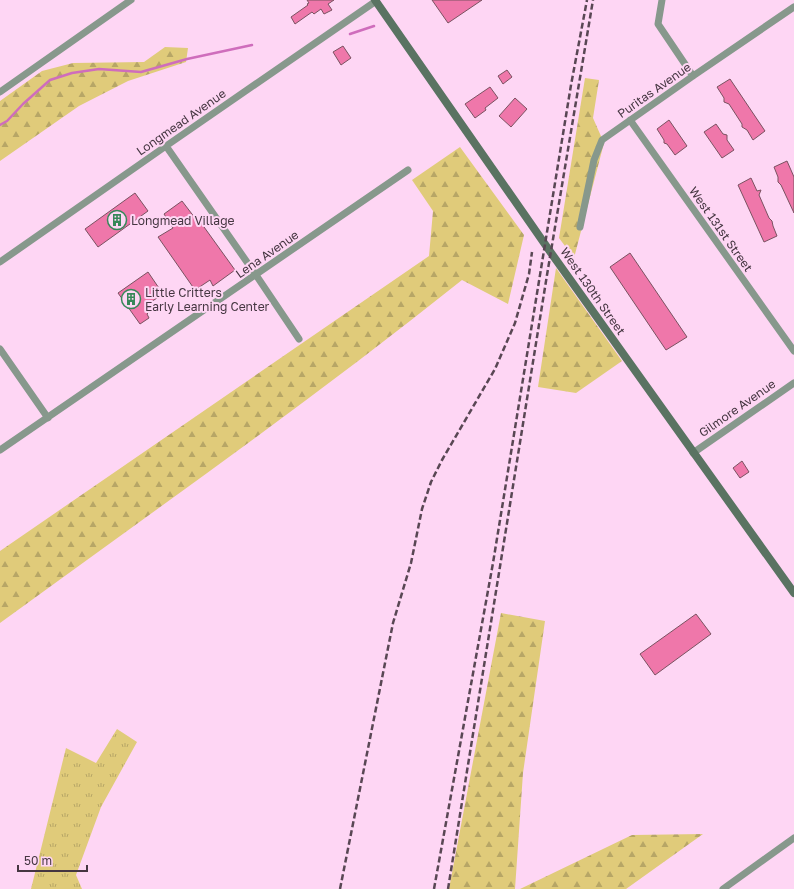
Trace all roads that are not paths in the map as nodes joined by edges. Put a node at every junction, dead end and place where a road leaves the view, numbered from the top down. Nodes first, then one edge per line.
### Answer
1 (131, 0) edge
2 (662, 0) edge
3 (375, 1) edge
4 (794, 7) edge
5 (693, 76) junction
6 (0, 92) edge
7 (630, 120) junction
8 (166, 146) junction
9 (408, 170) dead end
10 (580, 227) dead end
11 (0, 262) edge
12 (256, 275) junction
13 (299, 339) dead end
14 (0, 349) edge
15 (794, 351) edge
16 (794, 383) edge
17 (48, 418) junction
18 (0, 450) edge
19 (693, 452) junction
20 (794, 593) edge
21 (794, 838) edge
22 (723, 889) edge

1 - 6 street
2 - 5 street
3 - 8 street, Longmead Avenue
3 - 19 main road, West 130th Street
4 - 5 street, Puritas Avenue
5 - 7 street, Puritas Avenue
7 - 10 street, Puritas Avenue
7 - 15 street, West 131st Street
8 - 11 street, Longmead Avenue
8 - 12 street
9 - 12 street, Lena Avenue
12 - 13 street
12 - 17 street, Lena Avenue
14 - 17 street
16 - 19 street, Gilmore Avenue
17 - 18 street, Lena Avenue
19 - 20 main road, West 130th Street
21 - 22 street

